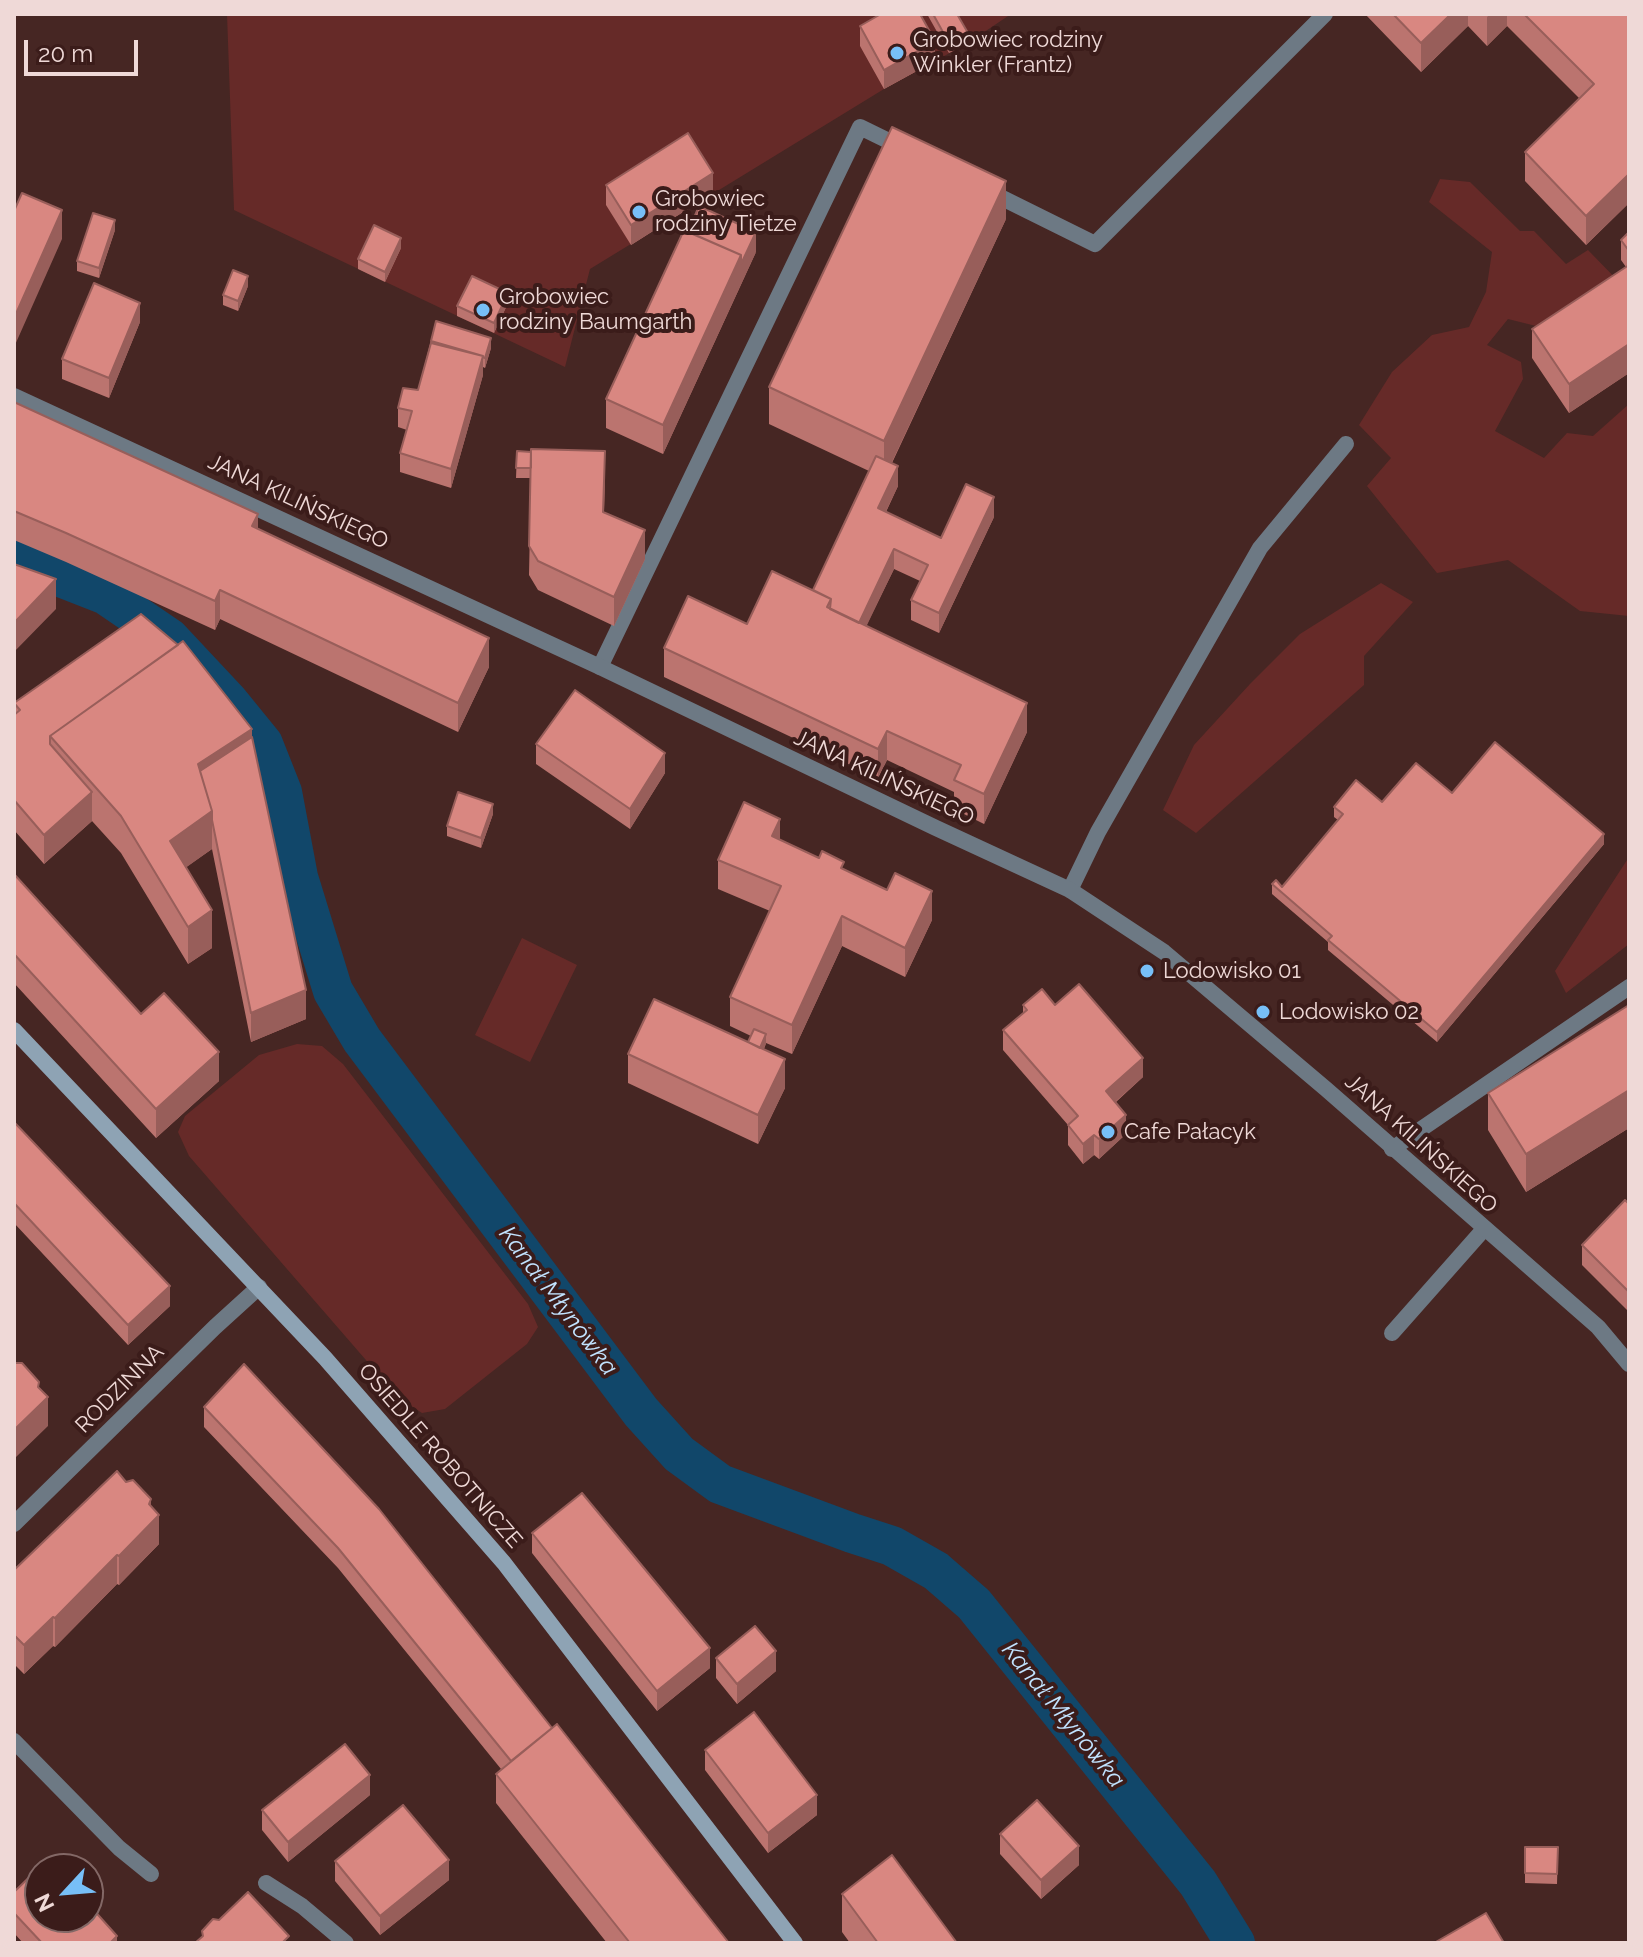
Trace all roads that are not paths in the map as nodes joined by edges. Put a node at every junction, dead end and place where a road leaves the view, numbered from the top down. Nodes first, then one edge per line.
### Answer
1 (1325, 14) edge
2 (915, 154) edge
3 (970, 182) edge
4 (14, 396) edge
5 (1346, 444) dead end
6 (600, 667) junction
7 (1070, 890) junction
8 (1629, 987) edge
9 (14, 1030) edge
10 (1392, 1149) junction
11 (1484, 1229) junction
12 (259, 1287) junction
13 (1392, 1333) dead end
14 (1629, 1364) edge
15 (14, 1524) edge
16 (14, 1741) edge
17 (151, 1874) dead end
18 (266, 1883) dead end
19 (346, 1943) edge
20 (795, 1943) edge

1 - 3 street
2 - 6 street
4 - 6 street, JANA KILIŃSKIEGO
5 - 7 street
6 - 7 street, JANA KILIŃSKIEGO
7 - 10 street, JANA KILIŃSKIEGO
8 - 10 street
9 - 12 street, OSIEDLE ROBOTNICZE
10 - 11 street, JANA KILIŃSKIEGO
11 - 13 street
11 - 14 street, JANA KILIŃSKIEGO
12 - 15 street, RODZINNA
12 - 20 street, OSIEDLE ROBOTNICZE
16 - 17 street
18 - 19 street

